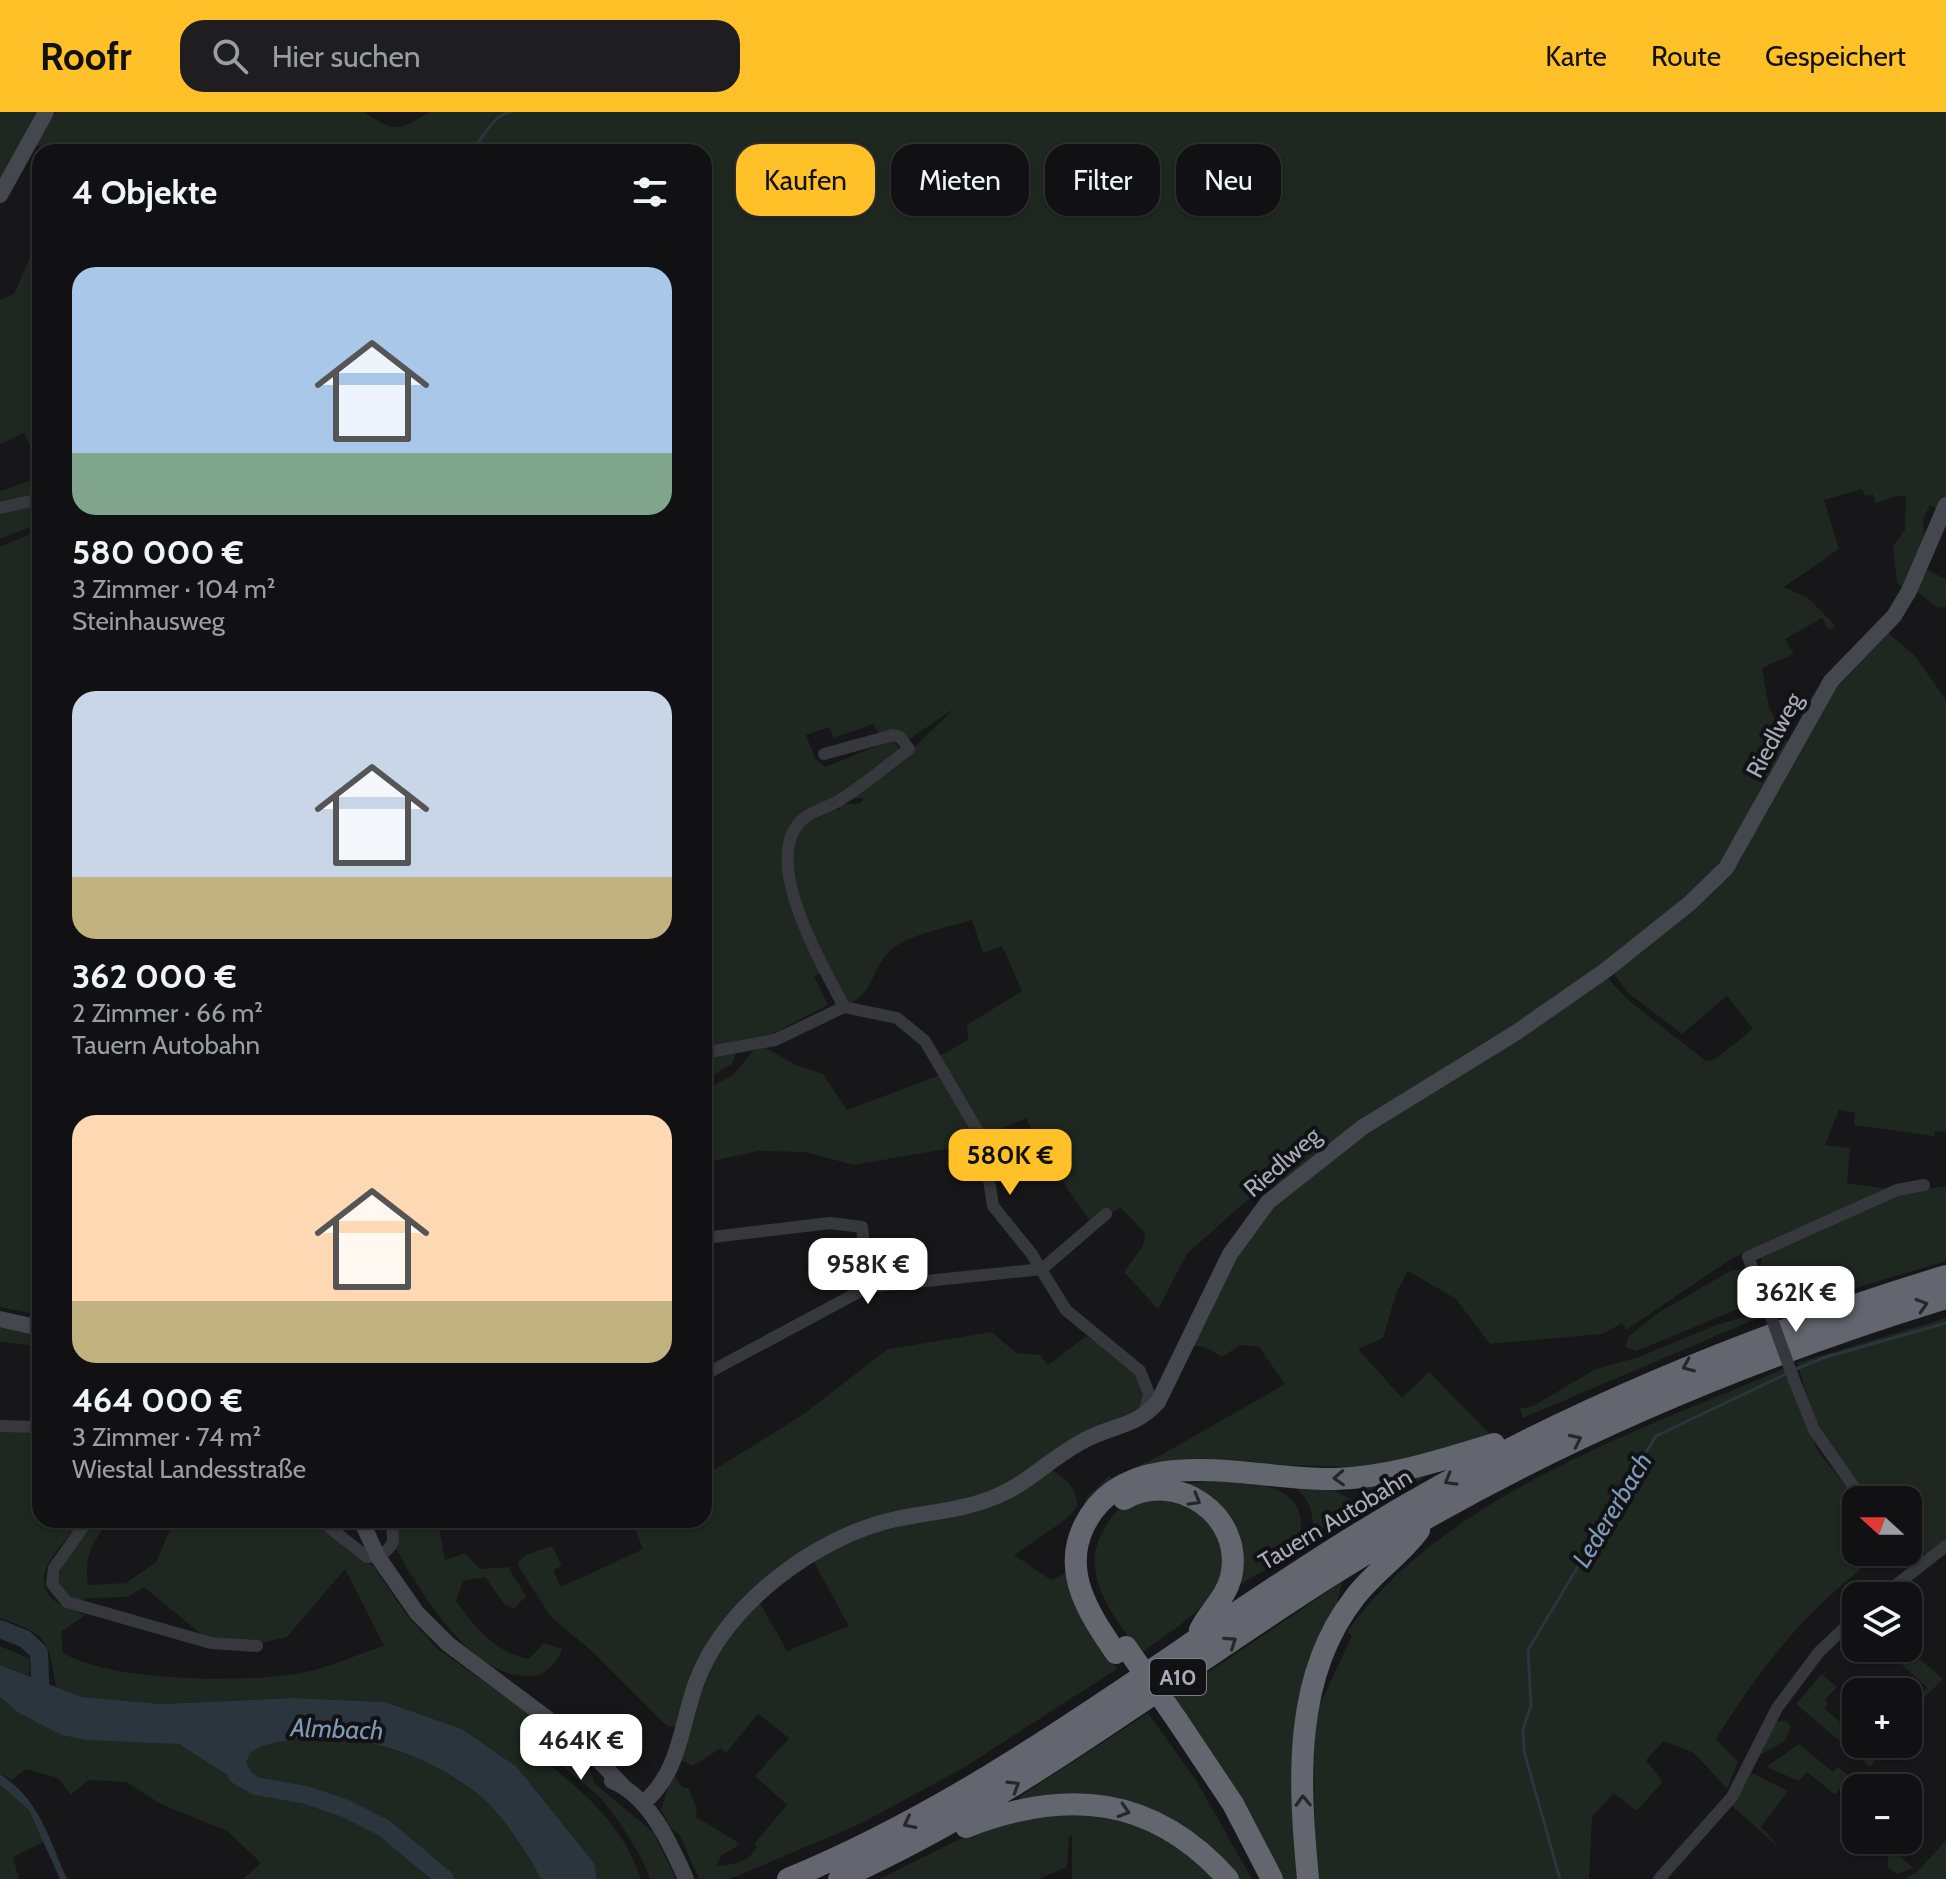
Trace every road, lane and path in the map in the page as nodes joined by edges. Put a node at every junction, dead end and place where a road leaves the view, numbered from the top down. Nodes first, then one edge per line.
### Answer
1 (46, 112) edge
2 (0, 195) edge
3 (32, 501) edge
4 (1946, 505) edge
5 (0, 508) edge
6 (824, 754) dead end
7 (844, 1007) junction
8 (712, 1052) edge
9 (1924, 1185) dead end
10 (1106, 1214) dead end
11 (712, 1237) edge
12 (1042, 1269) junction
13 (1946, 1276) edge
14 (868, 1287) junction
15 (1946, 1298) edge
16 (0, 1319) edge
17 (32, 1326) edge
18 (712, 1371) edge
19 (1143, 1419) junction
20 (0, 1426) edge
21 (32, 1427) edge
22 (1519, 1444) junction
23 (1853, 1486) edge
24 (1431, 1513) junction
25 (82, 1528) edge
26 (330, 1528) edge
27 (365, 1528) edge
28 (392, 1528) edge
29 (1946, 1546) edge
30 (378, 1557) junction
31 (1922, 1564) edge
32 (1919, 1566) edge
33 (1899, 1582) edge
34 (1842, 1630) edge
35 (1194, 1641) junction
36 (257, 1646) dead end
37 (1121, 1650) junction
38 (1172, 1723) junction
39 (643, 1803) junction
40 (922, 1838) junction
41 (686, 1879) edge
42 (788, 1879) edge
43 (839, 1879) edge
44 (1228, 1879) edge
45 (1257, 1879) edge
46 (1272, 1879) edge
47 (1308, 1879) edge
48 (1659, 1879) edge

1 - 2 street
3 - 5 street
4 - 19 street, Riedlweg
6 - 7 street
7 - 8 street
7 - 12 street
9 - 23 street, bridge
10 - 12 street
11 - 14 street
12 - 14 street
12 - 19 street
13 -> 22 highway, Tauern Autobahn / A10
14 - 18 street
24 -> 15 highway, Tauern Autobahn / A10
16 - 17 street
19 - 39 street
20 - 21 street
22 -> 35 highway, Tauern Autobahn / A10
22 -> 37 highway
40 -> 24 highway, Tauern Autobahn / A10
47 -> 24 highway
25 - 36 street
26 - 30 street
27 - 30 street
28 - 30 street
29 - 31 street
30 - 39 street
32 - 33 street
34 - 48 street
37 -> 35 highway
35 -> 42 highway, Tauern Autobahn / A10
37 - 38 highway
38 - 45 highway
38 - 46 highway
39 - 41 street
40 - 43 highway, Tauern Autobahn / A10
40 -> 44 highway

